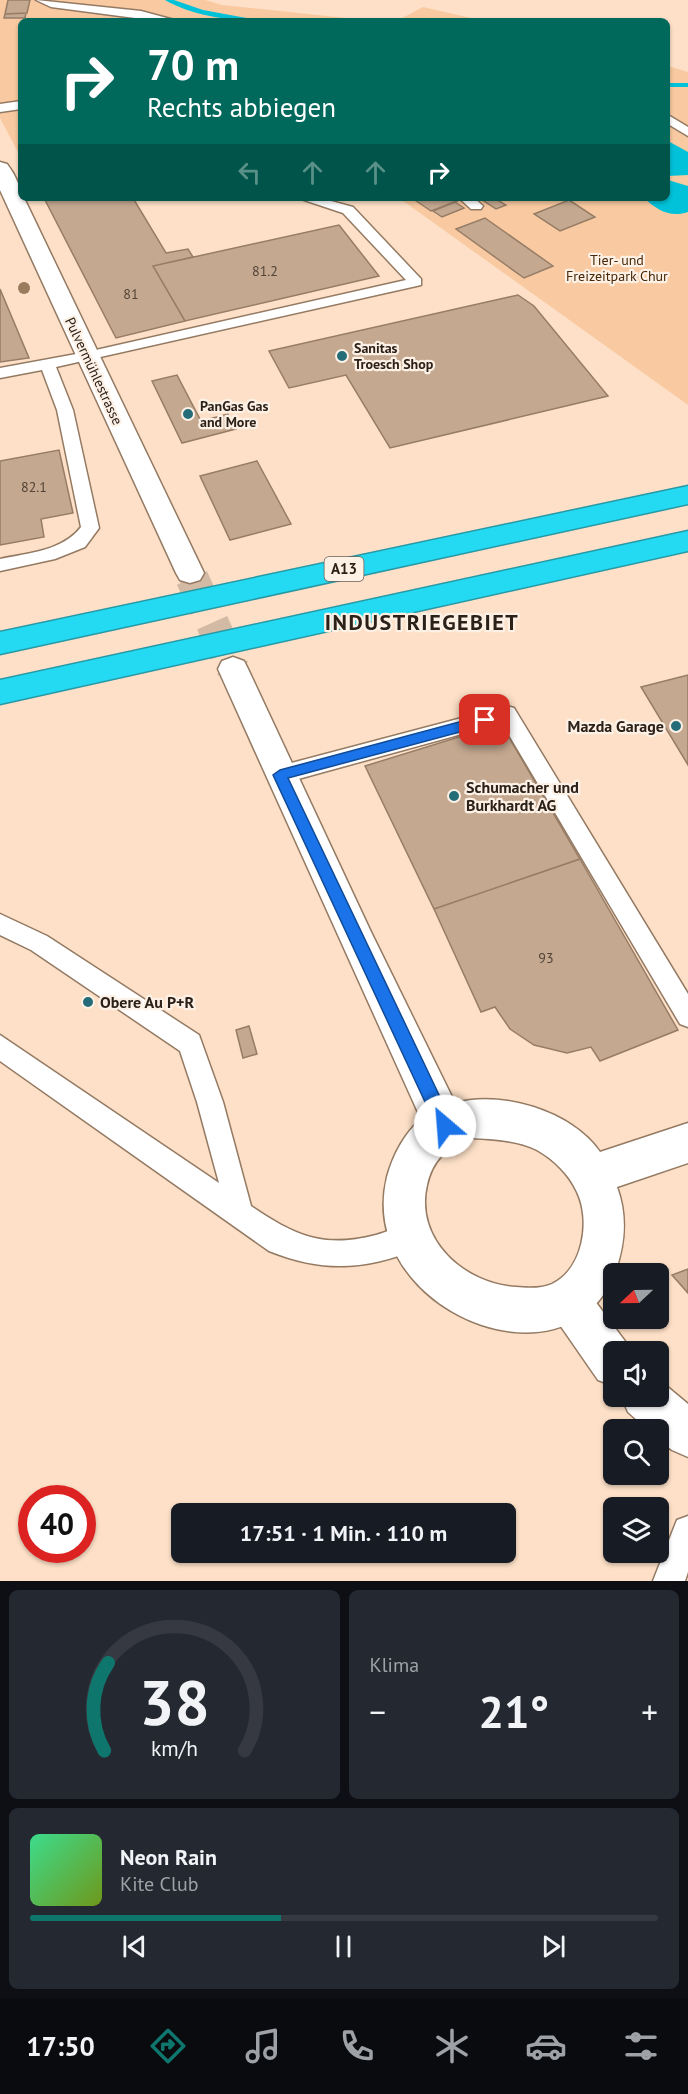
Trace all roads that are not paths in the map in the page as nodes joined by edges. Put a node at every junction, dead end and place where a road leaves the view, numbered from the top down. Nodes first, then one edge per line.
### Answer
1 (40, 0) edge
2 (159, 18) edge
3 (18, 105) edge
4 (0, 108) edge
5 (670, 120) edge
6 (688, 132) edge
7 (7, 179) edge
8 (316, 201) edge
9 (87, 357) junction
10 (47, 364) junction
11 (0, 373) edge
12 (688, 495) edge
13 (688, 541) edge
14 (0, 565) edge
15 (190, 573) tunnel mouth
16 (0, 643) edge
17 (233, 669) tunnel mouth
18 (0, 692) edge
19 (280, 775) junction
20 (0, 924) edge
21 (688, 1016) edge
22 (0, 1047) edge
23 (445, 1126) junction
24 (688, 1143) edge
25 (592, 1175) junction
26 (240, 1214) junction
27 (410, 1238) junction
28 (568, 1300) junction
29 (603, 1349) edge
30 (657, 1407) edge
31 (688, 1434) edge
32 (688, 1531) edge
33 (669, 1581) edge

1 - 2 lane
3 - 4 lane
5 - 6 lane
7 - 9 street, Pulvermühlestrasse
8 - 9 lane
9 - 10 lane
9 - 15 street, Pulvermühlestrasse
10 - 11 lane
10 - 14 lane
12 - 16 highway, A13
13 - 18 highway
17 - 19 street
19 - 21 lane
19 - 23 street
20 - 26 lane
22 - 26 lane
23 - 25 street
23 - 27 street
24 - 25 street
25 - 28 street
26 - 27 lane
27 - 28 street
28 - 29 street
30 - 31 street
32 - 33 lane

